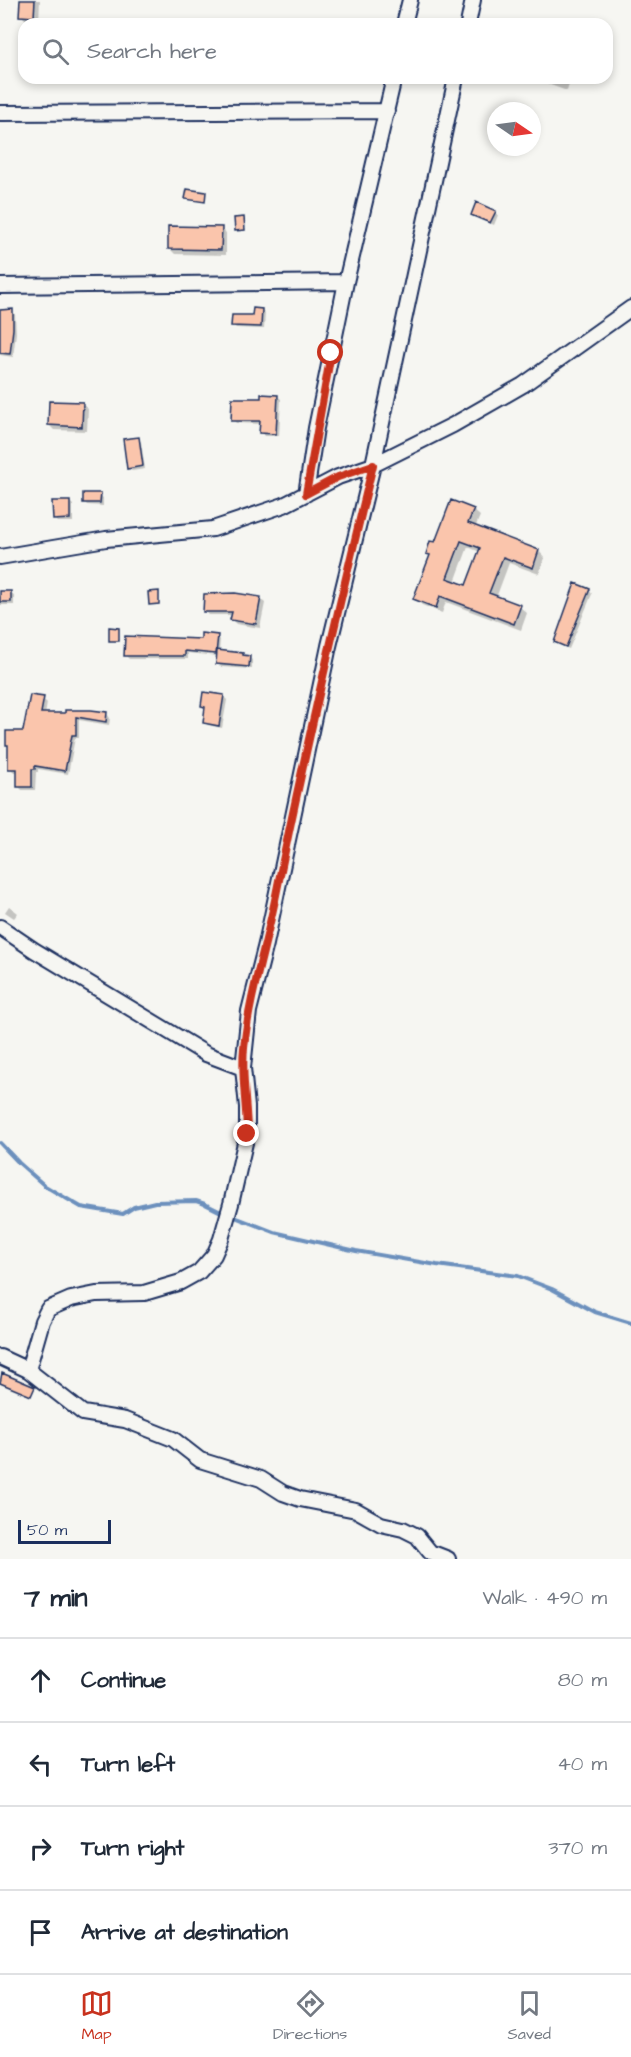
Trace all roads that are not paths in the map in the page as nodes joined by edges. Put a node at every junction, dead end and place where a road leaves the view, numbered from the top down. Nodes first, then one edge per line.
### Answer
1 (410, 0) edge
2 (473, 0) edge
3 (406, 18) edge
4 (469, 18) edge
5 (393, 84) edge
6 (455, 84) edge
7 (387, 111) junction
8 (0, 113) edge
9 (346, 282) junction
10 (0, 286) edge
11 (631, 308) edge
12 (373, 465) junction
13 (306, 494) junction
14 (0, 557) edge
15 (0, 927) edge
16 (243, 1068) junction
17 (0, 1357) edge
18 (28, 1370) junction
19 (448, 1559) edge

1 - 3 street
2 - 4 street
5 - 7 street
6 - 12 street
7 - 8 street
7 - 9 street
9 - 10 street
9 - 13 street
11 - 12 street
12 - 13 street
12 - 16 street
13 - 14 street
15 - 16 street
16 - 18 street
17 - 18 street
18 - 19 street

